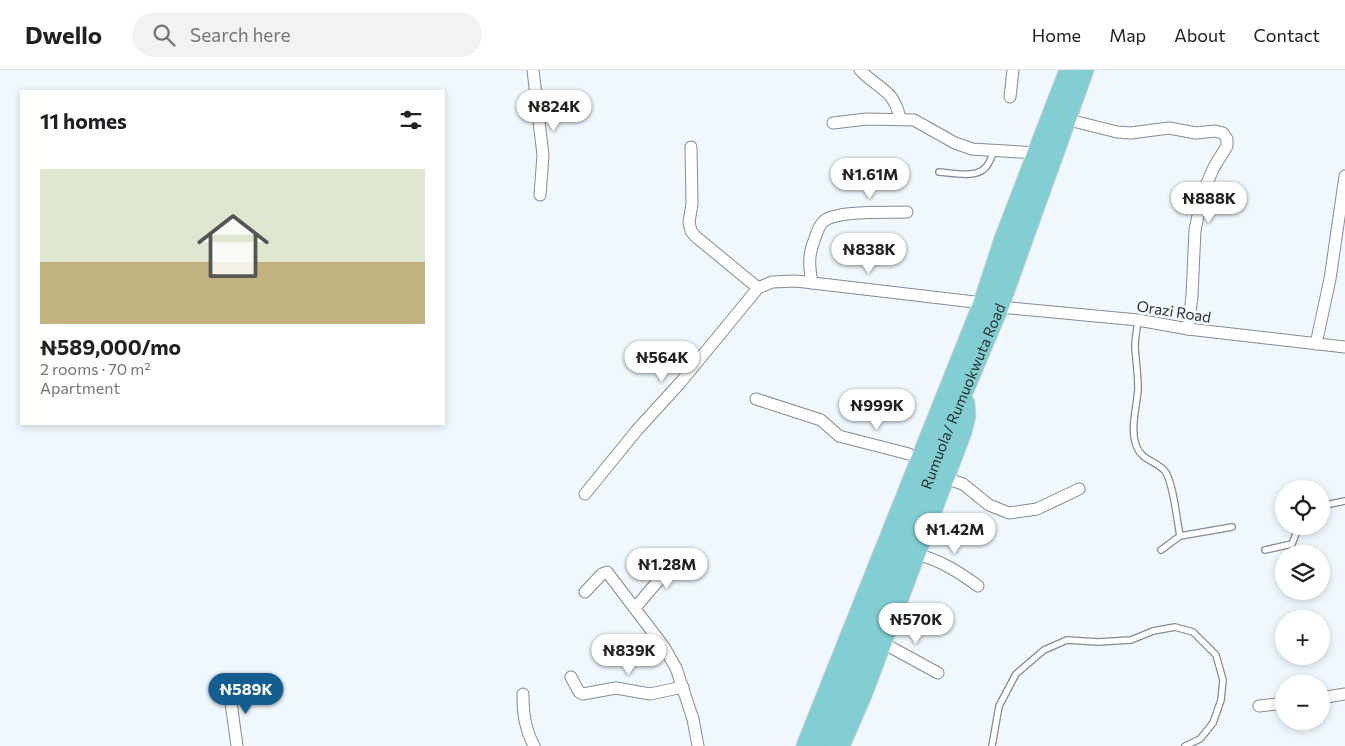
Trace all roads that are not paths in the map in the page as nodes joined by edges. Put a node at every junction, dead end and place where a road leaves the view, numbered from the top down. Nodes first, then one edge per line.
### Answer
1 (533, 70) edge
2 (860, 70) edge
3 (1013, 70) edge
4 (1069, 70) edge
5 (1084, 70) edge
6 (1010, 97) dead end
7 (900, 118) junction
8 (1065, 119) junction
9 (833, 123) dead end
10 (691, 147) dead end
11 (994, 151) junction
12 (1036, 153) junction
13 (939, 172) dead end
14 (1345, 176) edge
15 (540, 196) dead end
16 (907, 212) dead end
17 (812, 283) junction
18 (758, 288) junction
19 (991, 305) junction
20 (1138, 320) junction
21 (1188, 330) junction
22 (1316, 344) junction
23 (1345, 347) edge
24 (957, 389) junction
25 (756, 399) dead end
26 (909, 454) junction
27 (945, 478) junction
28 (1079, 490) dead end
29 (584, 494) dead end
30 (1345, 501) edge
31 (1330, 504) edge
32 (1232, 527) dead end
33 (1295, 535) edge
34 (1180, 536) junction
35 (1161, 550) dead end
36 (1265, 550) dead end
37 (916, 554) junction
38 (680, 555) dead end
39 (978, 586) dead end
40 (585, 592) dead end
41 (635, 608) junction
42 (882, 643) junction
43 (938, 672) dead end
44 (571, 678) dead end
45 (682, 687) junction
46 (229, 688) dead end
47 (523, 694) dead end
48 (1345, 694) edge
49 (1330, 696) edge
50 (1275, 704) edge
51 (1259, 706) dead end
52 (237, 746) edge
53 (534, 746) edge
54 (698, 746) edge
55 (793, 746) edge
56 (806, 746) edge
57 (820, 746) edge
58 (840, 746) edge
59 (992, 746) edge
60 (1185, 746) edge

1 - 15 street
2 - 7 street
3 - 6 street
4 - 12 main road, Rumuola/ Rumuokwuta Road
5 - 8 main road, Rumuola/ Rumuokwuta Road
7 - 9 street
7 - 11 street
8 - 19 main road, Rumuola/ Rumuokwuta Road
8 - 21 street
10 - 18 street
11 - 12 street
11 - 13 lane
12 - 19 main road, Rumuola/ Rumuokwuta Road
14 - 22 street
16 - 17 street
17 - 18 street, Orazi Road
17 - 19 street, Orazi Road
18 - 29 street
19 - 20 street, Orazi Road
19 - 24 main road, Rumuola/ Rumuokwuta Road
20 - 21 street, Orazi Road
20 - 34 lane
21 - 22 street, Orazi Road
22 - 23 street, Orazi Road
24 - 26 main road
24 - 27 main road
24 - 56 main road, Rumuola/ Rumuokwuta Road
24 - 57 main road, Rumuola/ Rumuokwuta Road
25 - 26 street
26 - 55 main road
27 - 28 street
27 - 37 main road
30 - 31 lane
32 - 34 lane
33 - 36 lane
34 - 35 lane
37 - 39 street
37 - 42 main road
38 - 41 street
40 - 41 street
41 - 45 street
42 - 43 street
42 - 58 main road
44 - 45 street
45 - 54 street
46 - 52 street
47 - 53 street
48 - 49 street
50 - 51 street
59 - 60 lane

